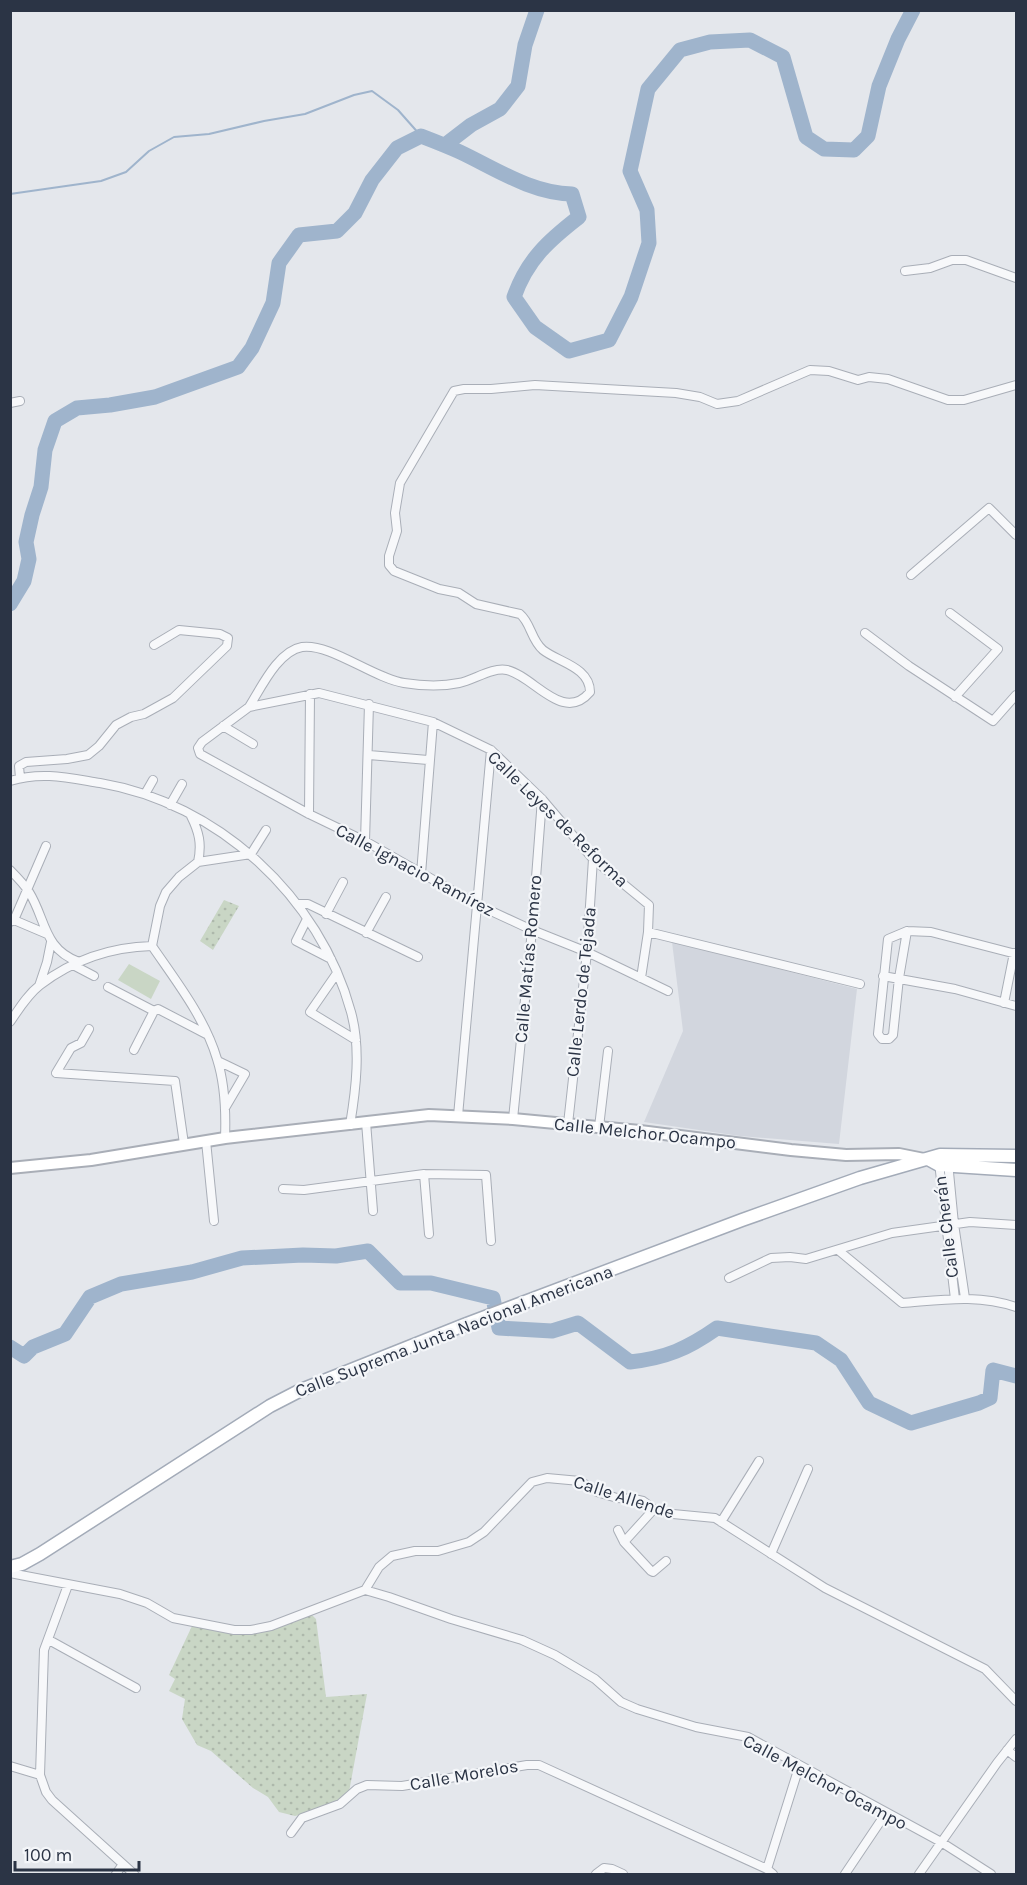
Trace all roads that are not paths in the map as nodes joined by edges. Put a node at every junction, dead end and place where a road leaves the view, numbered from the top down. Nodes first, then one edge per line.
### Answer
1 (905, 271) dead end
2 (1017, 278) edge
3 (1017, 385) edge
4 (20, 401) dead end
5 (10, 403) edge
6 (1017, 535) edge
7 (911, 576) dead end
8 (950, 613) dead end
9 (865, 633) dead end
10 (154, 645) dead end
11 (310, 694) junction
12 (955, 697) junction
13 (1016, 698) edge
14 (369, 704) junction
15 (249, 707) junction
16 (433, 722) junction
17 (223, 726) junction
18 (254, 744) dead end
19 (198, 748) joint
20 (491, 750) junction
21 (369, 755) junction
22 (428, 760) junction
23 (20, 778) junction
24 (153, 780) dead end
25 (10, 781) edge
26 (182, 784) dead end
27 (145, 794) junction
28 (542, 799) junction
29 (170, 805) junction
30 (309, 814) junction
31 (190, 815) junction
32 (266, 830) dead end
33 (365, 841) junction
34 (46, 846) dead end
35 (251, 854) junction
36 (593, 859) junction
37 (198, 862) junction
38 (10, 870) edge
39 (421, 874) junction
40 (343, 882) dead end
41 (27, 888) junction
42 (386, 897) dead end
43 (297, 904) junction
44 (476, 904) junction
45 (326, 914) junction
46 (307, 919) junction
47 (12, 921) edge
48 (532, 930) junction
49 (907, 931) junction
50 (648, 932) junction
51 (366, 933) junction
52 (49, 938) junction
53 (152, 946) junction
54 (587, 952) junction
55 (1015, 953) edge
56 (418, 957) dead end
57 (331, 960) junction
58 (76, 963) junction
59 (337, 973) junction
60 (94, 976) dead end
61 (883, 976) junction
62 (641, 978) junction
63 (899, 978) junction
64 (860, 984) dead end
65 (39, 986) junction
66 (108, 987) dead end
67 (668, 991) dead end
68 (1004, 1003) junction
69 (1017, 1006) edge
70 (154, 1011) junction
71 (10, 1022) edge
72 (87, 1033) dead end
73 (208, 1035) junction
74 (356, 1040) junction
75 (134, 1050) dead end
76 (608, 1051) dead end
77 (218, 1061) junction
78 (225, 1108) junction
79 (458, 1116) junction
80 (513, 1119) junction
81 (366, 1122) junction
82 (568, 1124) junction
83 (350, 1125) junction
84 (599, 1127) junction
85 (225, 1138) junction
86 (206, 1141) junction
87 (184, 1144) junction
88 (1017, 1156) edge
89 (938, 1160) junction
90 (10, 1168) edge
91 (1017, 1170) edge
92 (424, 1174) junction
93 (370, 1181) junction
94 (283, 1189) dead end
95 (373, 1211) dead end
96 (214, 1221) dead end
97 (950, 1224) junction
98 (1017, 1226) edge
99 (429, 1234) dead end
100 (491, 1241) dead end
101 (838, 1250) junction
102 (729, 1278) dead end
103 (965, 1298) junction
104 (955, 1299) junction
105 (1017, 1307) edge
106 (759, 1461) dead end
107 (808, 1469) dead end
108 (654, 1509) junction
109 (721, 1522) junction
110 (618, 1530) dead end
111 (624, 1542) junction
112 (771, 1554) junction
113 (666, 1561) dead end
114 (10, 1568) edge
115 (10, 1573) edge
116 (68, 1585) junction
117 (366, 1590) junction
118 (49, 1640) junction
119 (136, 1688) dead end
120 (1017, 1701) edge
121 (1017, 1739) edge
122 (1007, 1750) junction
123 (1017, 1757) edge
124 (10, 1766) edge
125 (799, 1767) junction
126 (40, 1775) junction
127 (886, 1813) junction
128 (291, 1833) dead end
129 (940, 1842) junction
130 (123, 1864) junction
131 (770, 1872) edge
132 (116, 1875) edge
133 (134, 1875) edge
134 (596, 1875) edge
135 (623, 1875) edge
136 (845, 1875) edge
137 (919, 1875) edge
138 (991, 1875) edge

1 - 2 street
3 - 15 street
4 - 5 street
6 - 7 street
8 - 12 street
9 - 12 street
10 - 23 street
11 - 14 street, Calle Leyes de Reforma
11 - 15 street, Calle Leyes de Reforma
11 - 30 street
12 - 13 street
14 - 16 street, Calle Leyes de Reforma
14 - 21 street
15 - 17 street, Calle Leyes de Reforma
16 - 20 street, Calle Leyes de Reforma
16 - 22 street
17 - 18 street
17 - 19 street, Calle Leyes de Reforma
19 - 30 street, Calle Ignacio Ramírez
20 - 28 street, Calle Leyes de Reforma
20 - 44 street
21 - 22 street
21 - 33 street
22 - 39 street
23 - 25 street
23 - 27 street
24 - 27 street
26 - 29 street
27 - 29 street
28 - 36 street, Calle Leyes de Reforma
28 - 48 street, Calle Matías Romero
29 - 31 street
30 - 33 street, Calle Ignacio Ramírez
31 - 35 street
31 - 37 street
32 - 35 street
33 - 39 street, Calle Ignacio Ramírez
34 - 41 street
35 - 37 street
35 - 43 street
36 - 50 street, Calle Leyes de Reforma
36 - 54 street, Calle Lerdo de Tejada
37 - 53 street
38 - 41 street
39 - 44 street, Calle Ignacio Ramírez
40 - 45 street
41 - 47 street
41 - 52 street
42 - 51 street
43 - 45 street
43 - 46 street
44 - 48 street, Calle Ignacio Ramírez
44 - 79 street
45 - 51 street
46 - 57 street
46 - 57 street
47 - 52 street
48 - 54 street, Calle Ignacio Ramírez
48 - 80 street, Calle Matías Romero
49 - 55 street
49 - 61 street
49 - 63 street
50 - 62 street
50 - 64 street
51 - 56 street
52 - 58 street
52 - 65 street
53 - 58 street
53 - 73 street
54 - 62 street, Calle Ignacio Ramírez
54 - 82 street, Calle Lerdo de Tejada
55 - 68 street
57 - 59 street
58 - 60 street
58 - 65 street
59 - 74 street
59 - 74 street
61 - 63 street
61 - 63 street
62 - 67 street, Calle Ignacio Ramírez
63 - 68 street
65 - 71 street
66 - 70 street
68 - 69 street
70 - 73 street
70 - 75 street
72 - 87 street
73 - 77 street
74 - 83 street
76 - 84 street
77 - 78 street
77 - 78 street
78 - 85 street
79 - 80 street, Calle Melchor Ocampo
79 - 81 street, Calle Melchor Ocampo
80 - 82 street, Calle Melchor Ocampo
81 - 83 street, Calle Melchor Ocampo
81 - 93 street
82 - 84 street, Calle Melchor Ocampo
83 - 85 street, Calle Melchor Ocampo
84 - 89 street, Calle Melchor Ocampo
85 - 86 street, Calle Melchor Ocampo
86 - 87 street, Calle Melchor Ocampo
86 - 96 street
87 - 90 street, Calle Melchor Ocampo
88 - 89 main road, Calle Suprema Junta Nacional Americana
89 - 91 main road, Calle Suprema Junta Nacional Americana
89 - 97 street, Calle Cherán
89 - 114 main road, Calle Suprema Junta Nacional Americana
92 - 93 street
92 - 99 street
92 - 100 street
93 - 94 street
93 - 95 street
97 - 98 street
97 - 101 street
97 - 103 street, Calle Cherán
97 - 104 street, Calle Cherán
101 - 102 street
101 - 104 street
103 - 104 street
103 - 105 street
106 - 109 street
107 - 112 street
108 - 109 street, Calle Allende
108 - 111 street
108 - 117 street, Calle Allende
109 - 112 street, Calle Allende
110 - 111 street
111 - 113 street
112 - 120 street, Calle Allende
115 - 116 street
116 - 117 street
116 - 118 street
117 - 125 street, Calle Melchor Ocampo
118 - 119 street
118 - 126 street
121 - 122 street
122 - 123 street
122 - 129 street
124 - 126 street
125 - 127 street, Calle Melchor Ocampo
125 - 131 street
126 - 130 street
127 - 129 street, Calle Melchor Ocampo
127 - 136 street
128 - 131 street, Calle Morelos
129 - 137 street
129 - 138 street, Calle Melchor Ocampo
130 - 132 street
130 - 133 street
134 - 135 street

